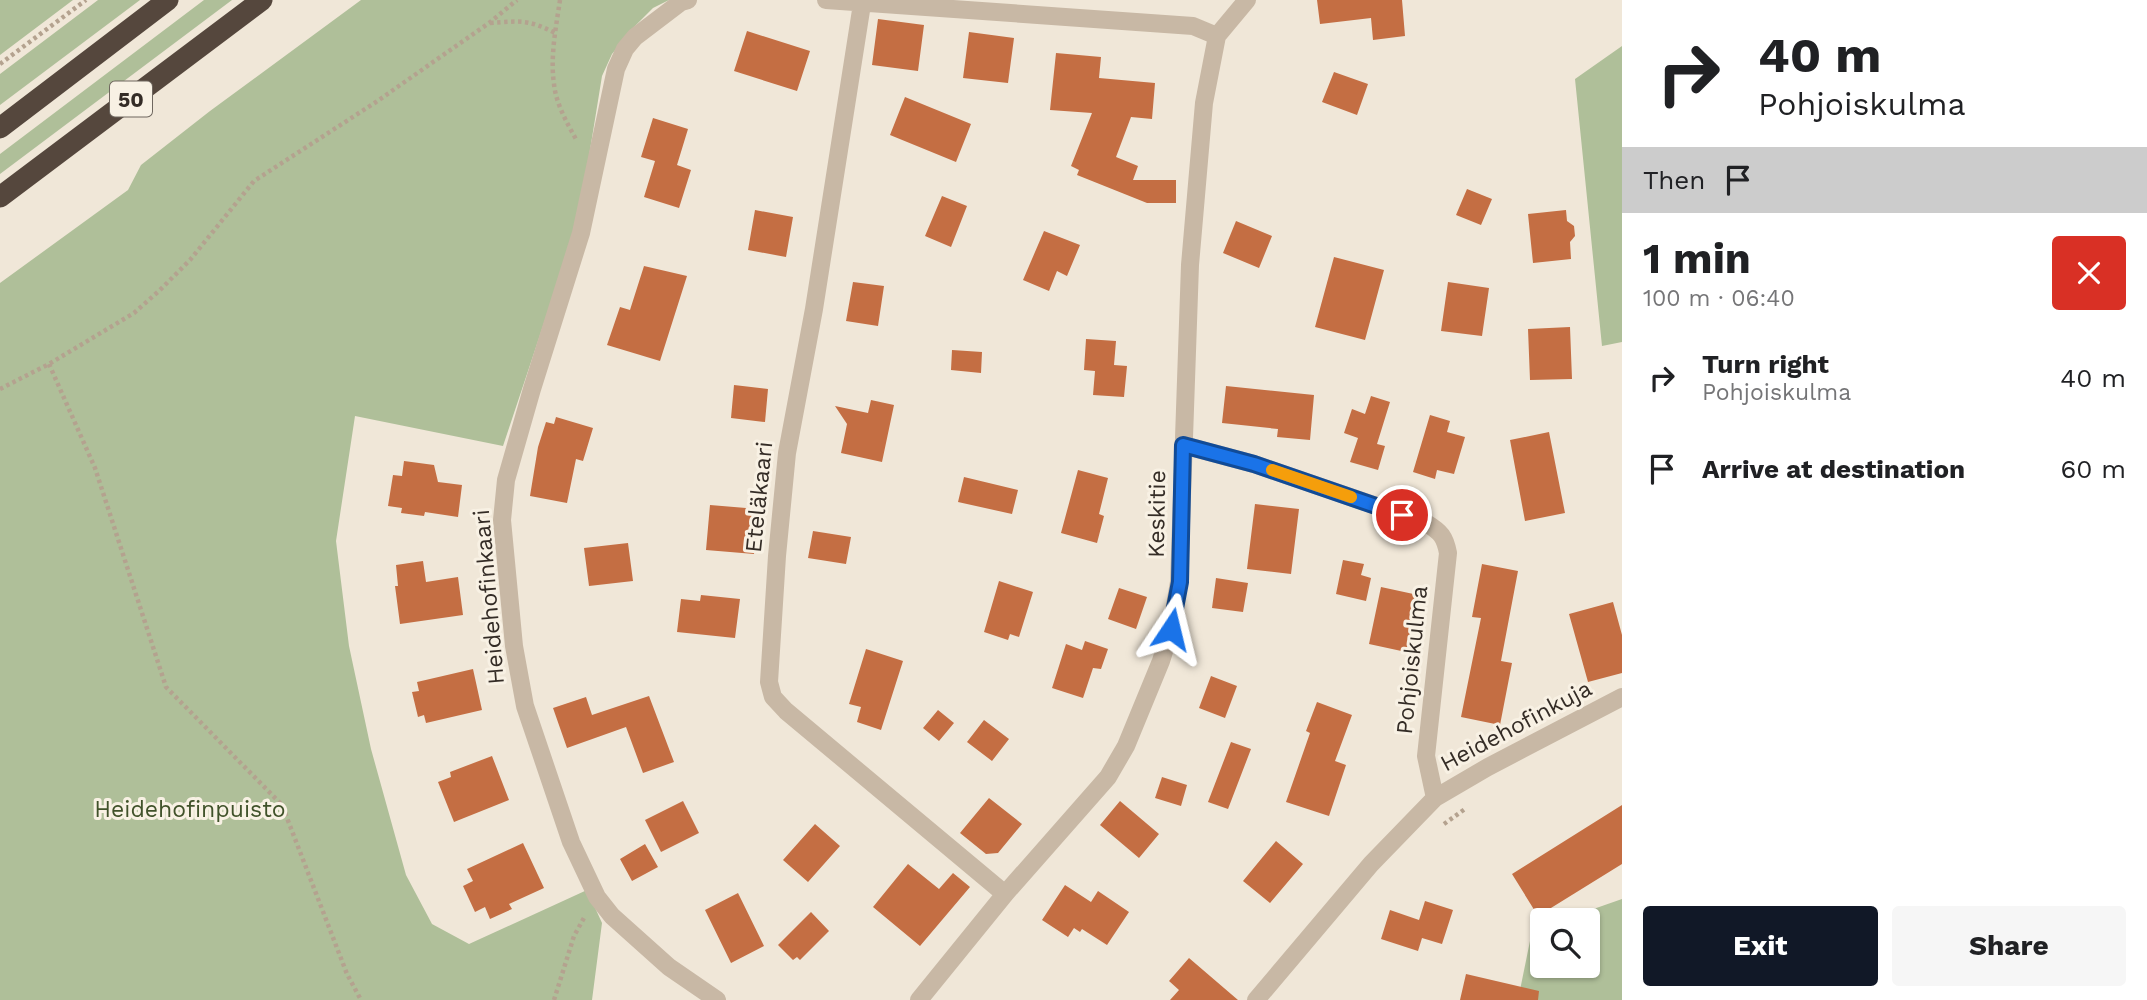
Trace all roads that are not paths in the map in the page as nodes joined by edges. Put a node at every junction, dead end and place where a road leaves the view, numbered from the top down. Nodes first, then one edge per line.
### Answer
1 (169, 0) edge
2 (262, 0) edge
3 (688, 0) edge
4 (826, 0) edge
5 (1247, 0) edge
6 (862, 4) junction
7 (1217, 36) junction
8 (0, 128) edge
9 (0, 197) edge
10 (1183, 445) junction
11 (1622, 697) edge
12 (1434, 799) junction
13 (1005, 894) junction
14 (717, 1000) edge
15 (919, 1000) edge
16 (1256, 1000) edge

1 - 8 highway, 50
2 - 9 highway, 50
3 - 14 street, Heidehofinkaari
4 - 6 street
5 - 7 street, Keskitie
6 - 7 street
6 - 13 street, Eteläkaari
7 - 10 street, Keskitie
10 - 12 street, Pohjoiskulma
10 - 13 street, Keskitie
11 - 12 street, Heidehofinkuja
12 - 16 street
13 - 15 street, Keskitie

